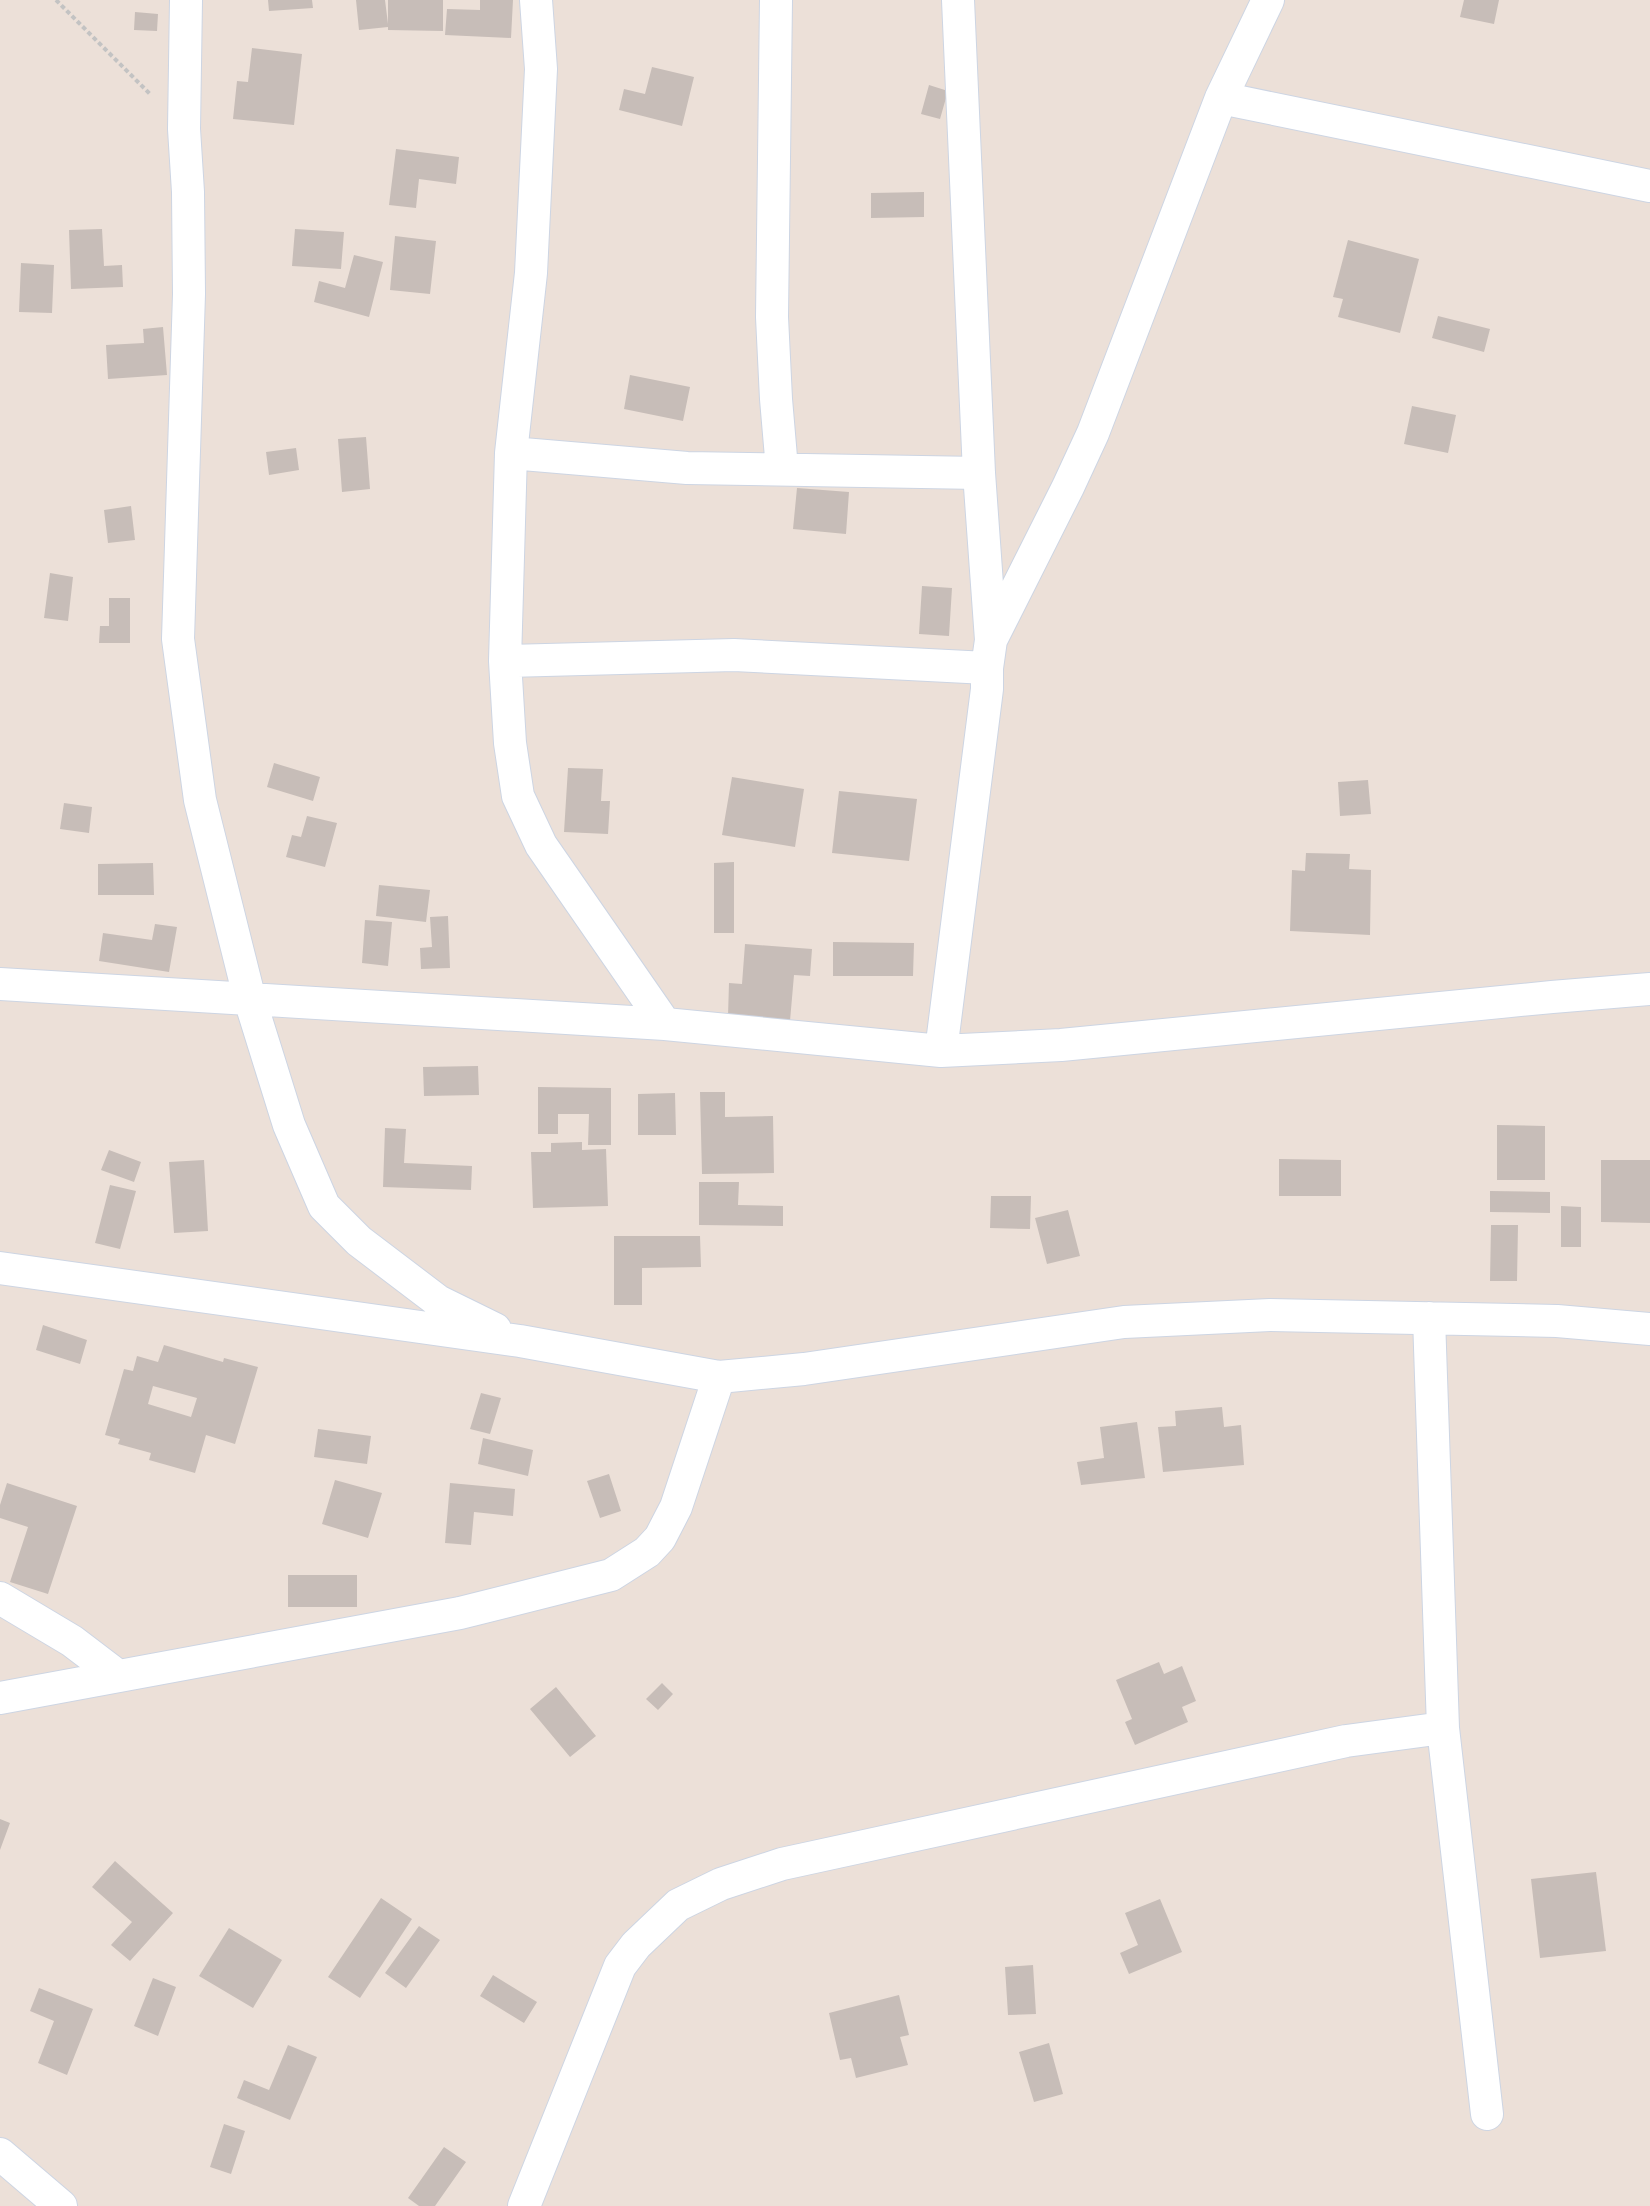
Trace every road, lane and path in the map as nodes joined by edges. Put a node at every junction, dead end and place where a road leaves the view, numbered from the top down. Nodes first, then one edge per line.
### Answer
1 (56, 0) edge
2 (186, 0) edge
3 (536, 0) edge
4 (776, 0) edge
5 (958, 0) edge
6 (1268, 0) edge
7 (1221, 98) junction
8 (184, 129) junction
9 (1650, 186) edge
10 (511, 453) junction
11 (782, 469) junction
12 (979, 473) junction
13 (989, 654) junction
14 (505, 661) junction
15 (0, 984) edge
16 (1650, 989) edge
17 (249, 1000) junction
18 (665, 1024) junction
19 (941, 1051) junction
20 (0, 1268) edge
21 (1429, 1318) junction
22 (1650, 1329) edge
23 (520, 1341) junction
24 (719, 1377) junction
25 (0, 1599) edge
26 (118, 1676) junction
27 (0, 1698) edge
28 (1443, 1728) junction
29 (1487, 2114) dead end
30 (0, 2154) edge
31 (61, 2206) edge
32 (524, 2206) edge

1 - 8 path
2 - 8 street
3 - 10 street
4 - 11 street
5 - 12 street
6 - 7 street
7 - 9 street
7 - 13 street
8 - 17 street
10 - 11 street
10 - 14 street
11 - 12 street
12 - 13 street
13 - 14 street
13 - 19 street
14 - 18 street
15 - 17 street
16 - 19 street
17 - 18 street
17 - 23 street
18 - 19 street
20 - 23 street
21 - 22 street
21 - 24 street
21 - 28 street
23 - 24 street
24 - 26 street
25 - 26 street
26 - 27 street
28 - 29 street
28 - 32 street
30 - 31 street

